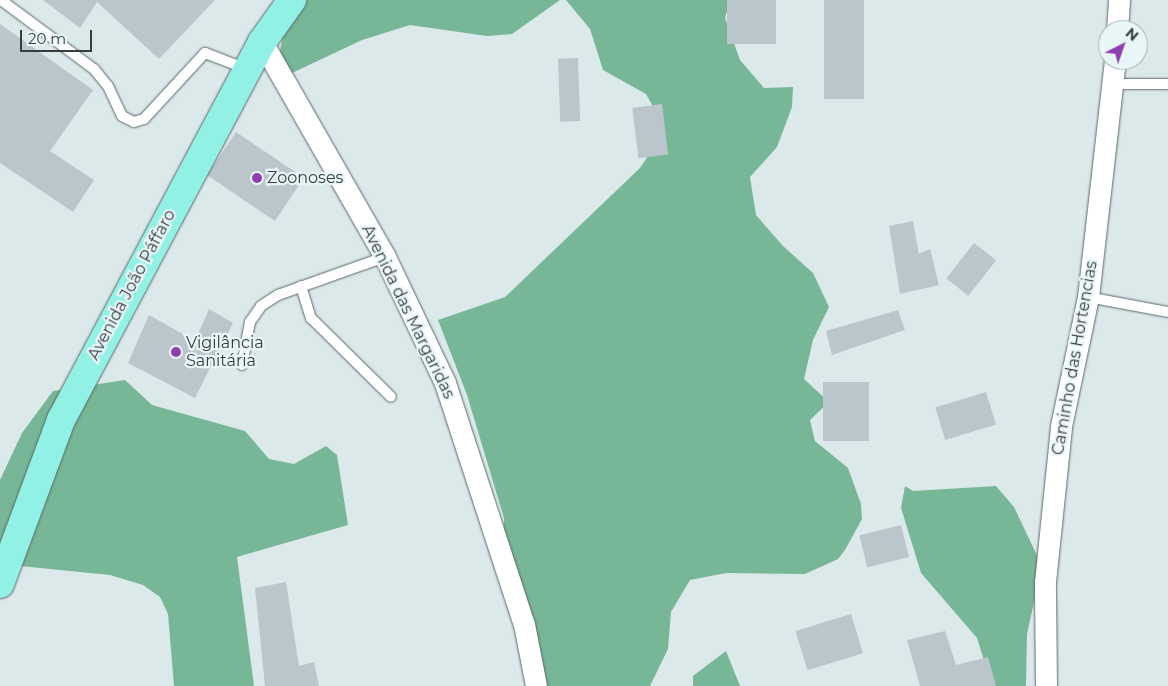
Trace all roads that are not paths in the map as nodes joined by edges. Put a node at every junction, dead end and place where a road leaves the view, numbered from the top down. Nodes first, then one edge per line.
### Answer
1 (1, 0) edge
2 (292, 0) edge
3 (1119, 0) edge
4 (1118, 20) edge
5 (262, 42) junction
6 (248, 69) junction
7 (1114, 70) edge
8 (1113, 84) junction
9 (1168, 84) edge
10 (385, 257) junction
11 (301, 286) junction
12 (1088, 297) junction
13 (1168, 312) edge
14 (242, 365) dead end
15 (391, 397) dead end
16 (0, 584) edge
17 (536, 686) edge
18 (1046, 686) edge

1 - 6 lane
2 - 5 main road, Avenida João Páffaro
3 - 4 street
5 - 6 main road, Avenida João Páffaro
5 - 10 street, Avenida das Margaridas
6 - 16 main road, Avenida João Páffaro
7 - 8 street, Caminho das Hortencias
8 - 9 lane
8 - 12 street, Caminho das Hortencias
10 - 11 lane
10 - 17 street, Avenida das Margaridas
11 - 14 lane
11 - 15 lane
12 - 13 lane
12 - 18 street, Caminho das Hortencias

